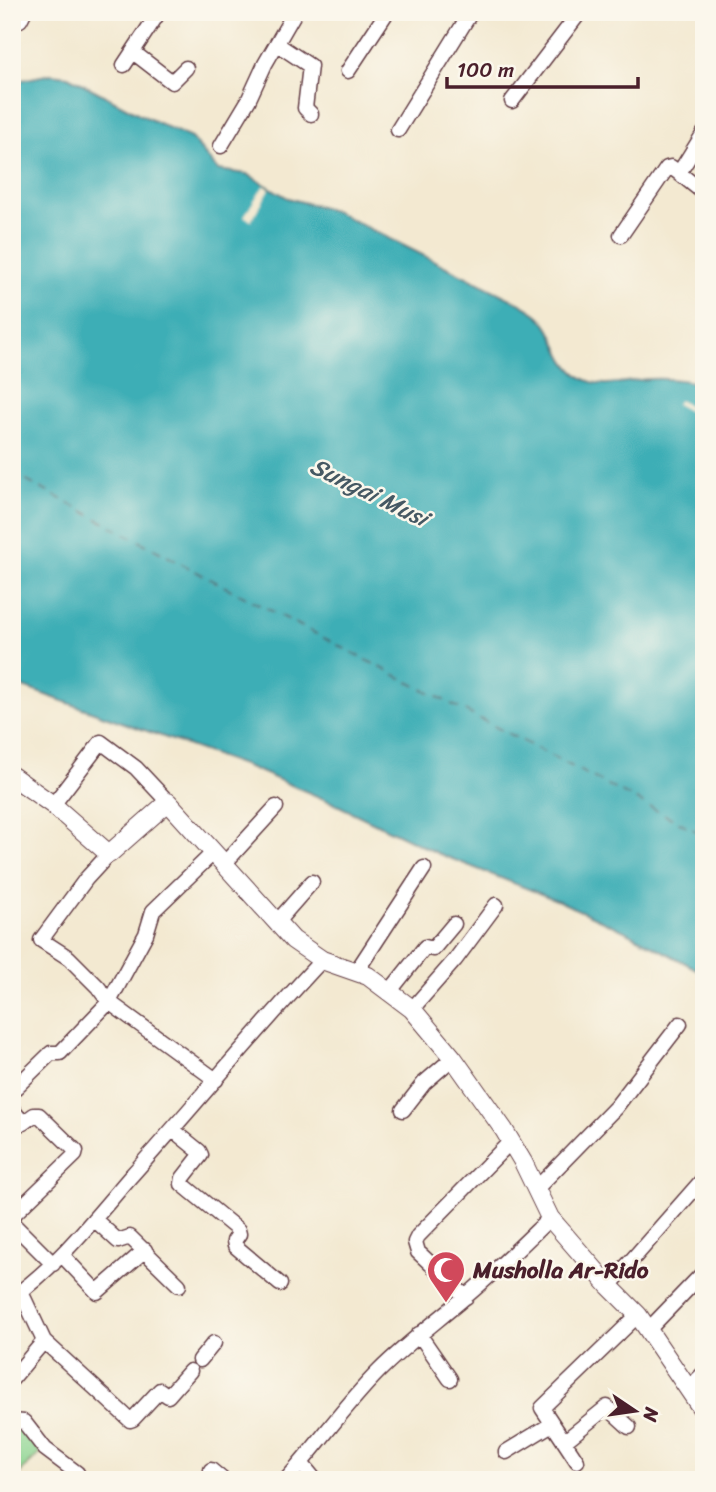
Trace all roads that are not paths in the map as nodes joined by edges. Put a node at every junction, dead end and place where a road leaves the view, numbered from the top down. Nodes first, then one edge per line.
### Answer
1 (159, 12) edge
2 (295, 12) edge
3 (387, 12) edge
4 (471, 12) edge
5 (580, 12) edge
6 (277, 44) junction
7 (133, 52) junction
8 (124, 65) dead end
9 (186, 68) dead end
10 (348, 71) dead end
11 (512, 101) dead end
12 (311, 114) dead end
13 (398, 130) dead end
14 (704, 133) edge
15 (221, 146) dead end
16 (679, 173) junction
17 (704, 192) edge
18 (621, 235) dead end
19 (12, 776) edge
20 (168, 802) junction
21 (53, 806) junction
22 (276, 807) dead end
23 (109, 854) junction
24 (218, 859) junction
25 (424, 868) dead end
26 (312, 881) dead end
27 (496, 905) dead end
28 (276, 923) junction
29 (454, 925) dead end
30 (321, 959) junction
31 (356, 972) junction
32 (390, 991) junction
33 (108, 1002) junction
34 (412, 1009) junction
35 (680, 1024) dead end
36 (453, 1058) junction
37 (216, 1080) junction
38 (12, 1091) edge
39 (12, 1109) edge
40 (403, 1110) dead end
41 (173, 1130) junction
42 (508, 1136) junction
43 (704, 1178) edge
44 (536, 1189) junction
45 (550, 1218) junction
46 (94, 1219) junction
47 (13, 1221) edge
48 (145, 1250) junction
49 (57, 1259) junction
50 (704, 1272) edge
51 (280, 1284) dead end
52 (179, 1285) dead end
53 (610, 1286) junction
54 (17, 1295) edge
55 (466, 1297) junction
56 (634, 1310) junction
57 (649, 1329) junction
58 (419, 1334) junction
59 (44, 1341) junction
60 (214, 1343) dead end
61 (704, 1373) edge
62 (12, 1379) edge
63 (450, 1379) dead end
64 (689, 1388) junction
65 (704, 1412) edge
66 (12, 1421) edge
67 (552, 1424) junction
68 (629, 1427) dead end
69 (565, 1441) junction
70 (506, 1452) dead end
71 (578, 1461) dead end
72 (301, 1464) junction
73 (76, 1480) edge
74 (286, 1480) edge
75 (315, 1480) edge

1 - 7 street
2 - 6 street
3 - 10 street
4 - 13 street
5 - 11 street
6 - 12 street
6 - 15 street
7 - 8 street
7 - 9 street
14 - 16 street
16 - 17 street
16 - 18 street
19 - 21 street
20 - 21 street
20 - 23 street
20 - 24 street
21 - 23 street
22 - 24 street
23 - 33 street
24 - 28 street
24 - 33 street
25 - 31 street
26 - 28 street
27 - 34 street
28 - 30 street
29 - 32 street
30 - 31 street
30 - 37 street
31 - 32 street
32 - 34 street
33 - 37 street
33 - 38 street
34 - 36 street
35 - 44 street
36 - 40 street
36 - 42 street
37 - 41 street
39 - 47 street
41 - 46 street
41 - 51 street
42 - 44 street
42 - 55 street
43 - 53 street
44 - 45 street
45 - 53 street
45 - 55 street
46 - 48 street
46 - 49 street
47 - 49 street
48 - 49 street
48 - 52 street
49 - 54 street
50 - 57 street
53 - 56 street
54 - 59 street
55 - 58 street
56 - 57 street
56 - 67 street
57 - 64 street
58 - 63 street
58 - 72 street
59 - 60 street
59 - 62 street
61 - 64 street
64 - 65 street
66 - 73 street
67 - 69 street
67 - 70 street
68 - 69 street
69 - 71 street
72 - 74 street
72 - 75 street

